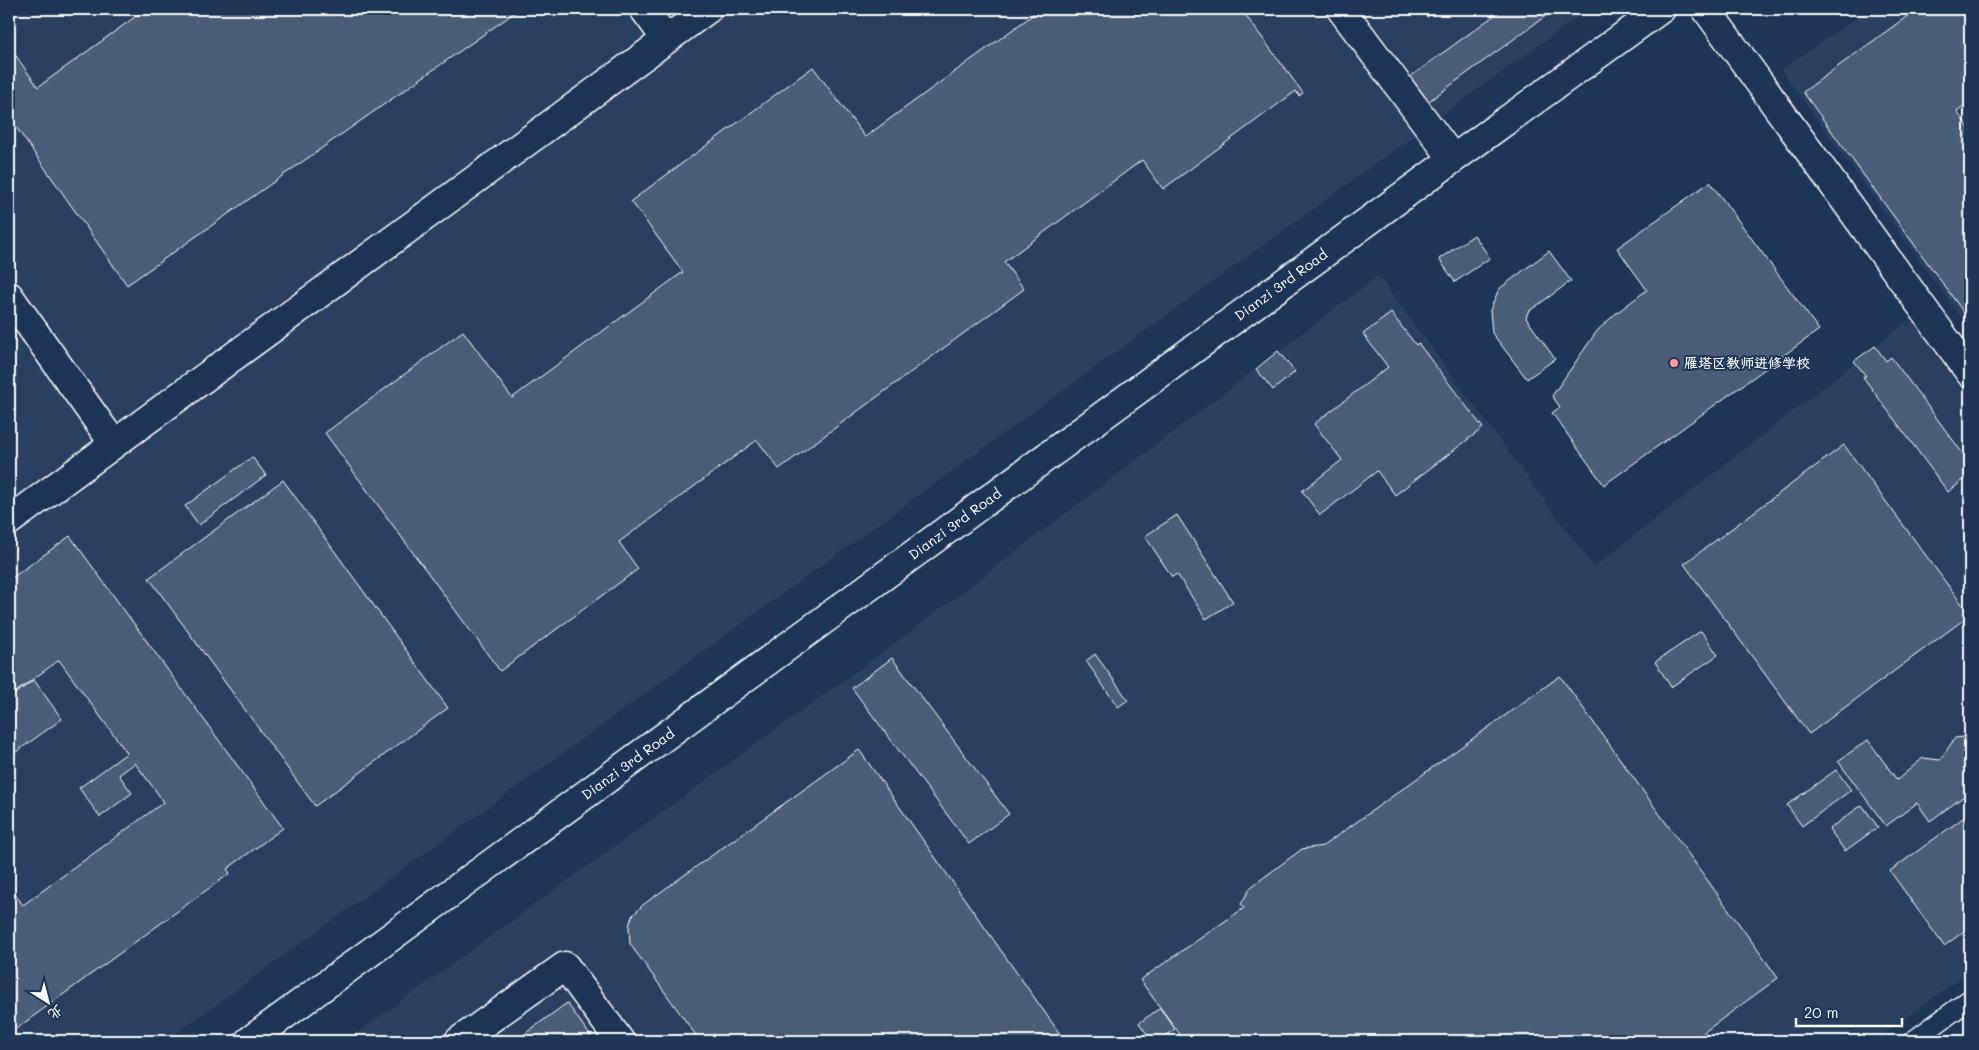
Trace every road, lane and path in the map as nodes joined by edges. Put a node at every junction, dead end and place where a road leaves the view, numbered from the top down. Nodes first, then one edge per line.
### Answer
1 (644, 9) edge
2 (708, 9) edge
3 (1342, 9) edge
4 (1661, 9) edge
5 (1706, 9) edge
6 (666, 39) junction
7 (1453, 159) junction
8 (9, 296) edge
9 (1970, 373) edge
10 (114, 444) junction
11 (9, 521) edge
12 (1970, 999) edge
13 (249, 1041) edge
14 (460, 1041) edge
15 (620, 1041) edge
16 (1913, 1041) edge

1 - 6 street
2 - 6 street
3 - 7 street
4 - 7 street, Dianzi 3rd Road
5 - 9 street
6 - 10 street
7 - 13 street, Dianzi 3rd Road
8 - 10 street
10 - 11 street
12 - 16 lane
14 - 15 street

